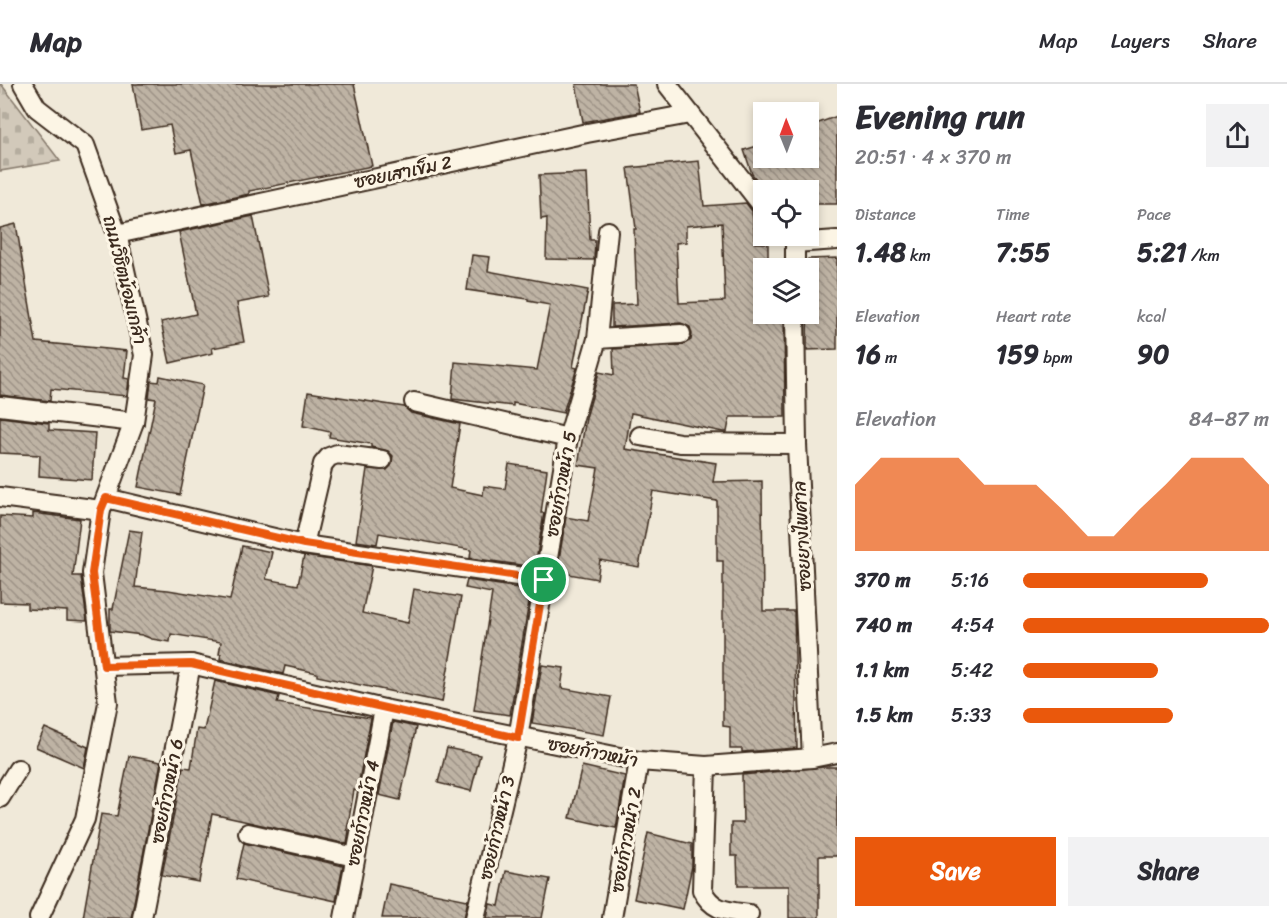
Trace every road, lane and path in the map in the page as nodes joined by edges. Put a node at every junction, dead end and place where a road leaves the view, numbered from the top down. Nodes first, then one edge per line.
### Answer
1 (23, 84) edge
2 (667, 84) edge
3 (690, 114) junction
4 (753, 194) edge
5 (608, 231) dead end
6 (117, 234) junction
7 (819, 240) edge
8 (837, 240) edge
9 (795, 324) edge
10 (681, 334) dead end
11 (597, 339) junction
12 (414, 402) dead end
13 (0, 406) edge
14 (134, 422) junction
15 (640, 436) dead end
16 (568, 438) junction
17 (797, 444) junction
18 (382, 460) dead end
19 (0, 497) edge
20 (103, 504) junction
21 (304, 544) junction
22 (544, 580) junction
23 (191, 664) junction
24 (104, 666) junction
25 (384, 709) junction
26 (518, 738) junction
27 (837, 753) edge
28 (812, 758) junction
29 (639, 761) junction
30 (706, 766) junction
31 (18, 769) dead end
32 (0, 798) edge
33 (248, 833) dead end
34 (355, 857) junction
35 (749, 914) dead end
36 (39, 918) edge
37 (142, 918) edge
38 (344, 918) edge
39 (475, 918) edge
40 (612, 918) edge

1 - 6 street, ถนนวิชิตน้อมเกล้า
2 - 3 street
3 - 4 street
3 - 6 street, ซอยเสาเข็ม 2
5 - 11 street, ซอยก้าวหน้า 5
6 - 14 street, ถนนวิชิตน้อมเกล้า
7 - 8 street
9 - 17 street, ซอยยางไพศาล
10 - 11 street
11 - 16 street, ซอยก้าวหน้า 5
12 - 16 street
13 - 14 street
14 - 20 street, ถนนวิชิตน้อมเกล้า
15 - 17 street
16 - 22 street, ซอยก้าวหน้า 5
17 - 28 street, ซอยยางไพศาล
18 - 21 street
19 - 20 street
20 - 21 street
20 - 24 street, ถนนวิชิตน้อมเกล้า
21 - 22 street
22 - 26 street, ซอยก้าวหน้า 5
23 - 24 street, ซอยก้าวหน้า
23 - 25 street, ซอยก้าวหน้า
23 - 37 street, ซอยก้าวหน้า 6
24 - 36 street, ถนนวิชิตน้อมเกล้า
25 - 26 street, ซอยก้าวหน้า
25 - 34 street, ซอยก้าวหน้า 4
26 - 29 street, ซอยก้าวหน้า
26 - 39 street, ซอยก้าวหน้า 3
27 - 28 street, ซอยก้าวหน้า
28 - 30 street, ซอยก้าวหน้า
29 - 30 street, ซอยก้าวหน้า
29 - 40 street, ซอยก้าวหน้า 2
30 - 35 street
31 - 32 street
33 - 34 street
34 - 38 street, ซอยก้าวหน้า 4

